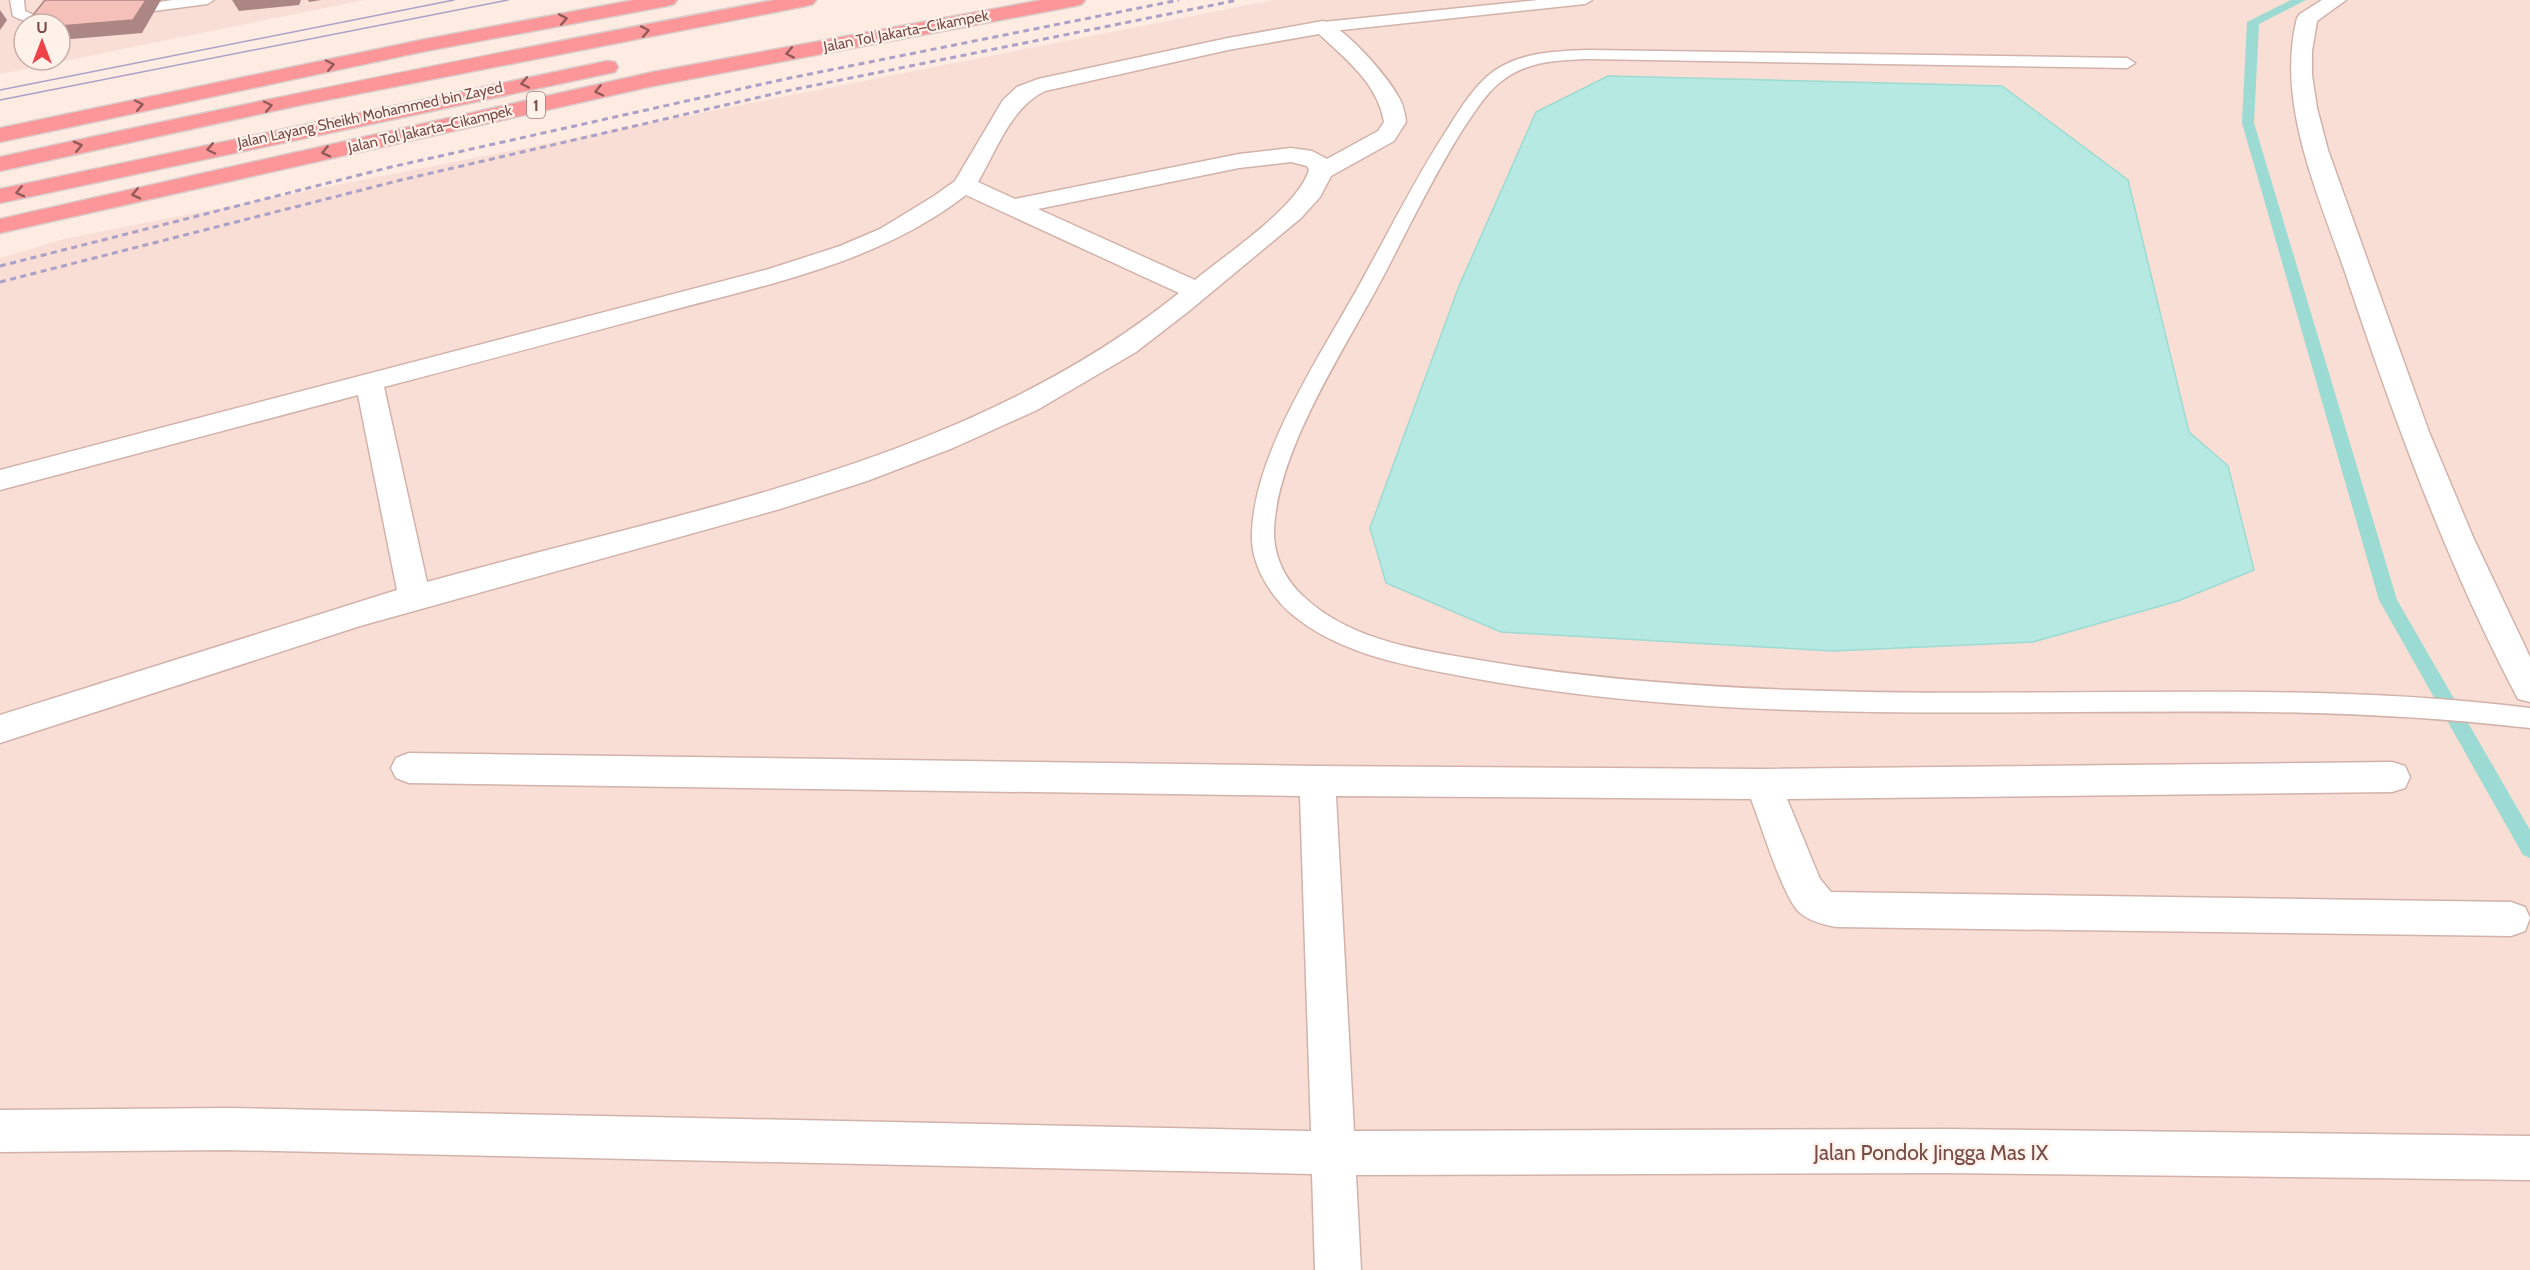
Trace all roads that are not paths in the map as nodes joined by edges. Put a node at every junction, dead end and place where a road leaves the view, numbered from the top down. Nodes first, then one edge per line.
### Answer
1 (17, 0) edge
2 (207, 0) edge
3 (667, 0) edge
4 (806, 0) edge
5 (1075, 0) edge
6 (1585, 0) edge
7 (2336, 0) edge
8 (103, 14) edge
9 (81, 17) edge
10 (1323, 27) junction
11 (668, 55) dead end
12 (645, 59) dead end
13 (2127, 63) dead end
14 (622, 64) dead end
15 (0, 135) edge
16 (0, 164) edge
17 (1322, 172) junction
18 (964, 185) junction
19 (0, 196) edge
20 (1013, 207) junction
21 (0, 226) edge
22 (1197, 291) junction
23 (369, 382) junction
24 (0, 480) edge
25 (414, 597) junction
26 (2530, 689) edge
27 (2530, 718) edge
28 (0, 729) edge
29 (409, 768) dead end
30 (2392, 777) dead end
31 (1317, 781) junction
32 (1762, 784) junction
33 (2511, 919) dead end
34 (0, 1131) edge
35 (1331, 1153) junction
36 (2530, 1158) edge
37 (1338, 1270) edge

1 - 9 lane
2 - 8 lane
15 -> 3 highway
16 -> 4 highway, Jalan Layang Sheikh Mohammed bin Zayed
5 -> 21 highway, Jalan Tol Jakarta–Cikampek / 1
6 - 10 lane
7 - 26 street
10 - 17 street
10 - 18 street
11 - 12 highway
13 - 27 lane
14 -> 19 highway, Jalan Layang Sheikh Mohammed bin Zayed / 1
17 - 20 street
17 - 22 street
18 - 20 street
18 - 23 street
20 - 22 street
22 - 25 street
23 - 24 street
23 - 25 street
25 - 28 street
29 - 31 street
30 - 32 street
31 - 32 street
31 - 35 street
32 - 33 street
34 - 35 street, Jalan Pondok Jingga Mas IX
35 - 36 street, Jalan Pondok Jingga Mas IX
35 - 37 street

